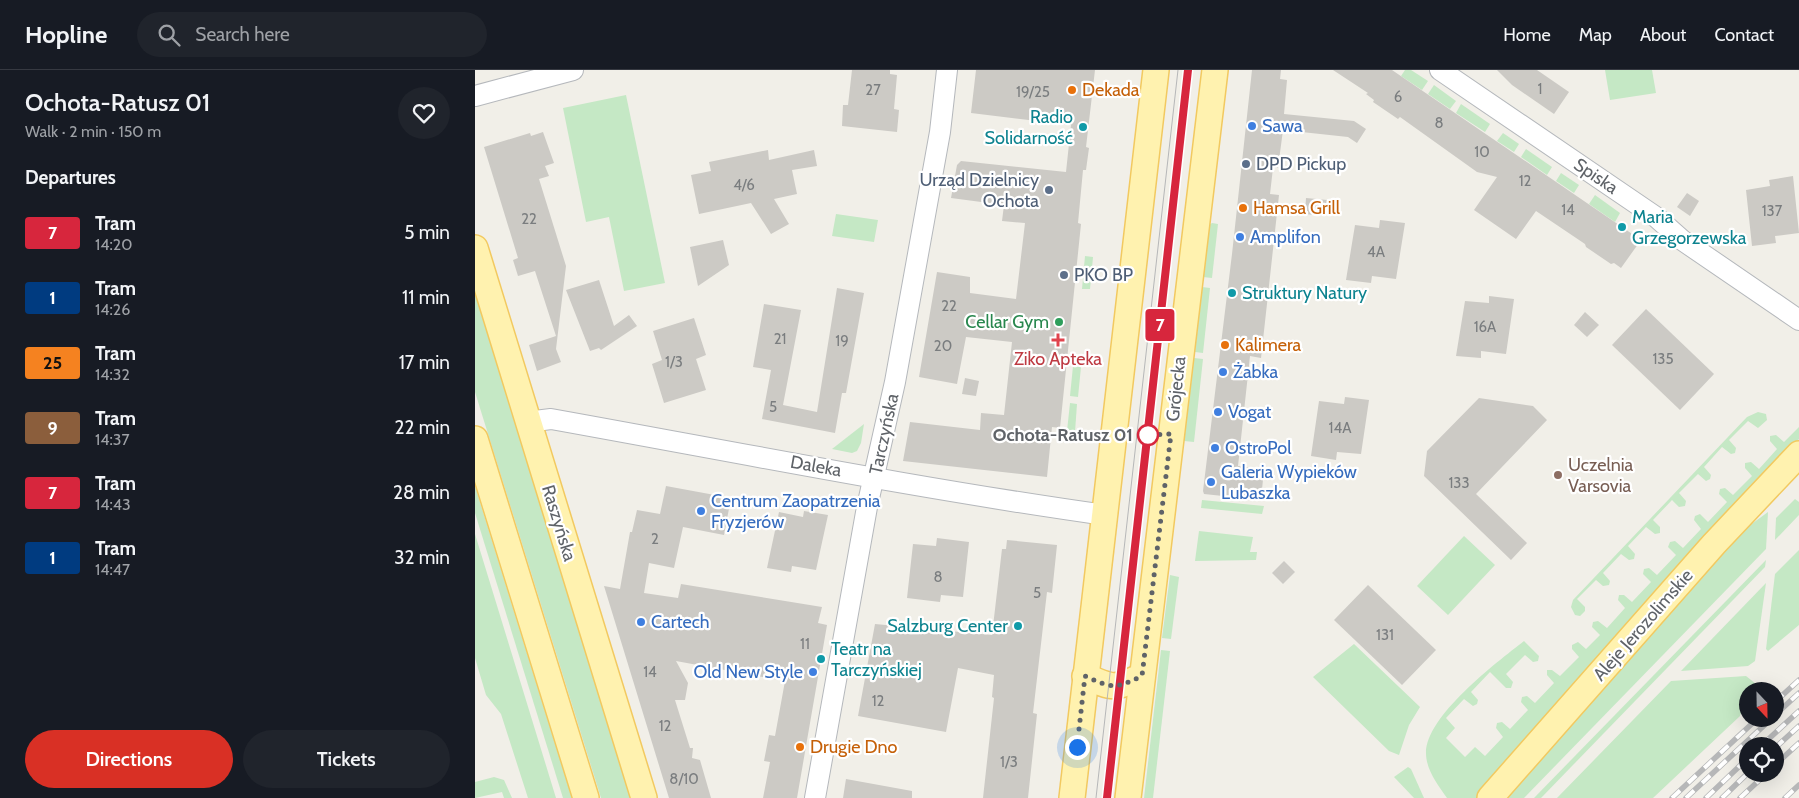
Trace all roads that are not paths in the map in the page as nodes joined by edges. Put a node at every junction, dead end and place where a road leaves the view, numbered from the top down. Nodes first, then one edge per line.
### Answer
1 (573, 70) edge
2 (947, 70) edge
3 (1156, 70) edge
4 (1215, 70) edge
5 (1440, 70) edge
6 (475, 96) edge
7 (475, 248) edge
8 (1799, 320) edge
9 (527, 422) junction
10 (475, 438) edge
11 (1799, 454) edge
12 (874, 477) junction
13 (1105, 515) junction
14 (1085, 676) junction
15 (1142, 676) junction
16 (586, 798) edge
17 (643, 798) edge
18 (815, 798) edge
19 (1072, 798) edge
20 (1129, 798) edge
21 (1491, 798) edge

1 - 6 street
2 - 12 street, Tarczyńska
3 - 13 main road
4 - 15 main road, Grójecka
5 - 8 street, Spiska
7 - 9 main road, Raszyńska
9 - 12 street, Daleka
9 - 17 main road, Raszyńska
10 - 16 main road
11 - 21 main road, Aleje Jerozolimskie
12 - 13 street, Daleka
12 - 18 street, Tarczyńska
13 - 14 main road
14 - 15 main road
14 - 19 main road
15 - 20 main road, Grójecka

